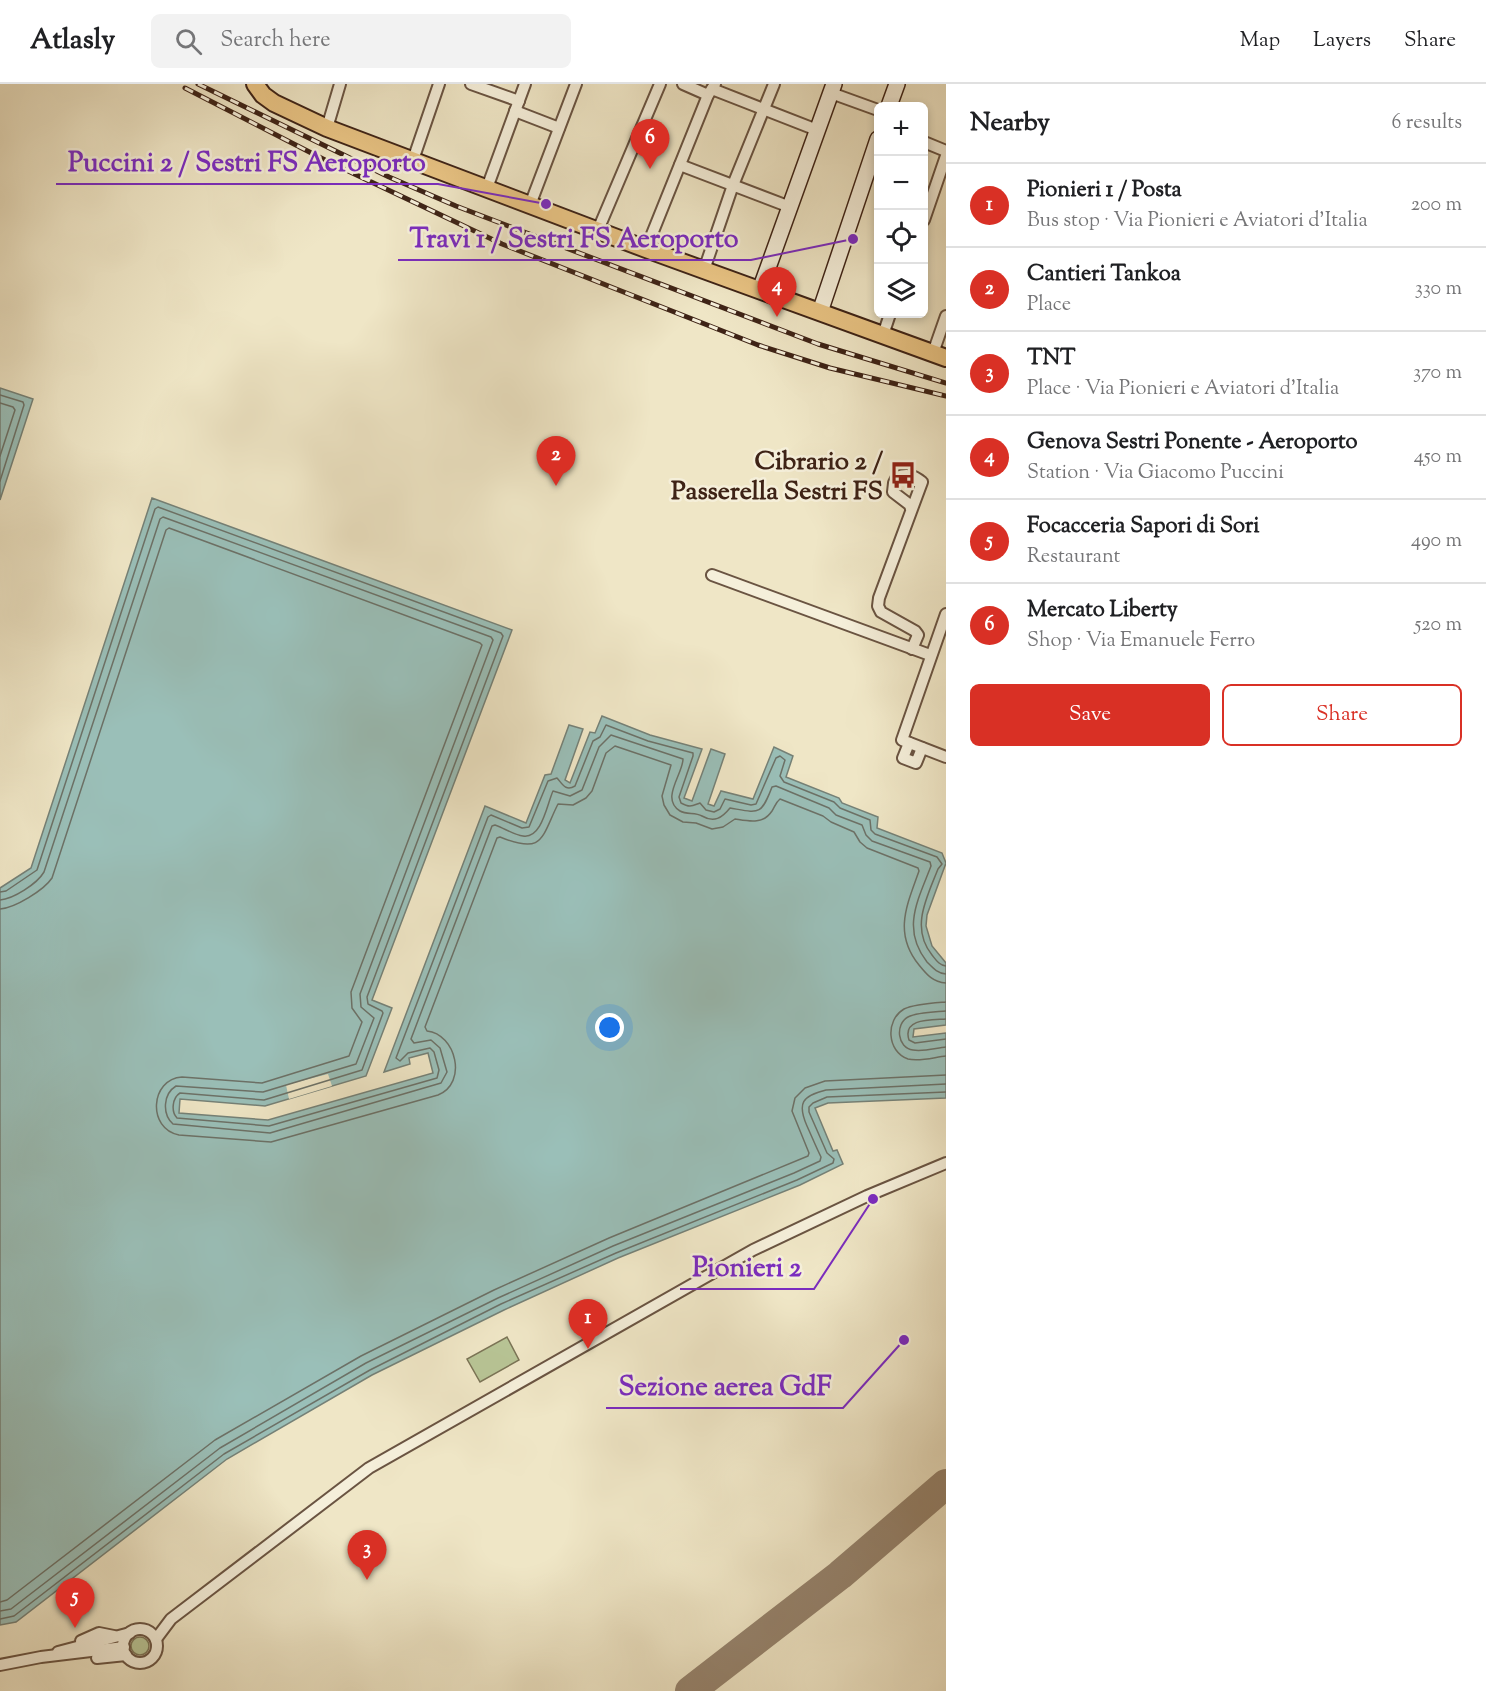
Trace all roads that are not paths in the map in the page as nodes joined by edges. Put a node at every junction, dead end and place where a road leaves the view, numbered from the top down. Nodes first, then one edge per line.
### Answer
1 (255, 84) edge
2 (340, 84) edge
3 (440, 84) edge
4 (471, 84) edge
5 (525, 84) edge
6 (576, 84) edge
7 (660, 84) edge
8 (683, 84) edge
9 (774, 84) edge
10 (897, 84) edge
11 (832, 88) edge
12 (712, 89) edge
13 (890, 102) edge
14 (517, 106) junction
15 (764, 108) junction
16 (874, 108) edge
17 (327, 128) junction
18 (559, 128) junction
19 (818, 130) junction
20 (928, 144) edge
21 (946, 151) edge
22 (874, 155) edge
23 (946, 156) edge
24 (413, 160) junction
25 (680, 165) junction
26 (733, 185) junction
27 (487, 188) junction
28 (530, 205) junction
29 (790, 207) junction
30 (927, 210) edge
31 (598, 230) junction
32 (646, 249) junction
33 (704, 270) junction
34 (760, 290) junction
35 (820, 312) junction
36 (889, 318) edge
37 (946, 319) edge
38 (883, 335) junction
39 (939, 356) edge
40 (912, 509) junction
41 (712, 575) dead end
42 (946, 614) edge
43 (912, 649) junction
44 (930, 655) junction
45 (909, 743) junction
46 (922, 748) junction
47 (946, 757) edge
48 (946, 1163) edge
49 (171, 1619) junction
50 (147, 1630) junction
51 (130, 1633) junction
52 (156, 1639) junction
53 (125, 1651) junction
54 (41, 1657) junction
55 (0, 1665) edge

1 - 17 main road
2 - 17 street
3 - 24 street
4 - 14 street
5 - 14 street
6 - 18 street
7 - 31 street
8 - 12 street
9 - 15 street
10 - 13 street
11 - 16 street
11 - 19 street
12 - 15 street
12 - 25 street
14 - 18 street
14 - 27 street
15 - 19 street
15 - 26 street
17 - 24 main road
18 - 28 street
19 - 29 street
20 - 21 street
22 - 35 street
23 - 30 street
24 - 27 main road
25 - 26 street
25 - 32 street
26 - 29 street
26 - 33 street
27 - 28 main road
28 - 31 main road
29 - 34 street
31 - 32 main road
32 - 33 main road
33 - 34 main road
34 - 35 main road
35 - 38 main road
36 - 38 street
37 - 39 street
38 - 39 main road
40 - 40 street
40 - 43 street
41 - 43 street
42 - 44 street
43 - 44 street
44 - 45 street
45 - 46 street
45 - 46 street
46 - 47 street
48 - 49 street
49 - 50 street
49 - 52 street
50 - 51 street
50 - 52 street
51 - 53 street
51 - 54 street
52 - 53 street
53 - 54 street
54 - 55 street

